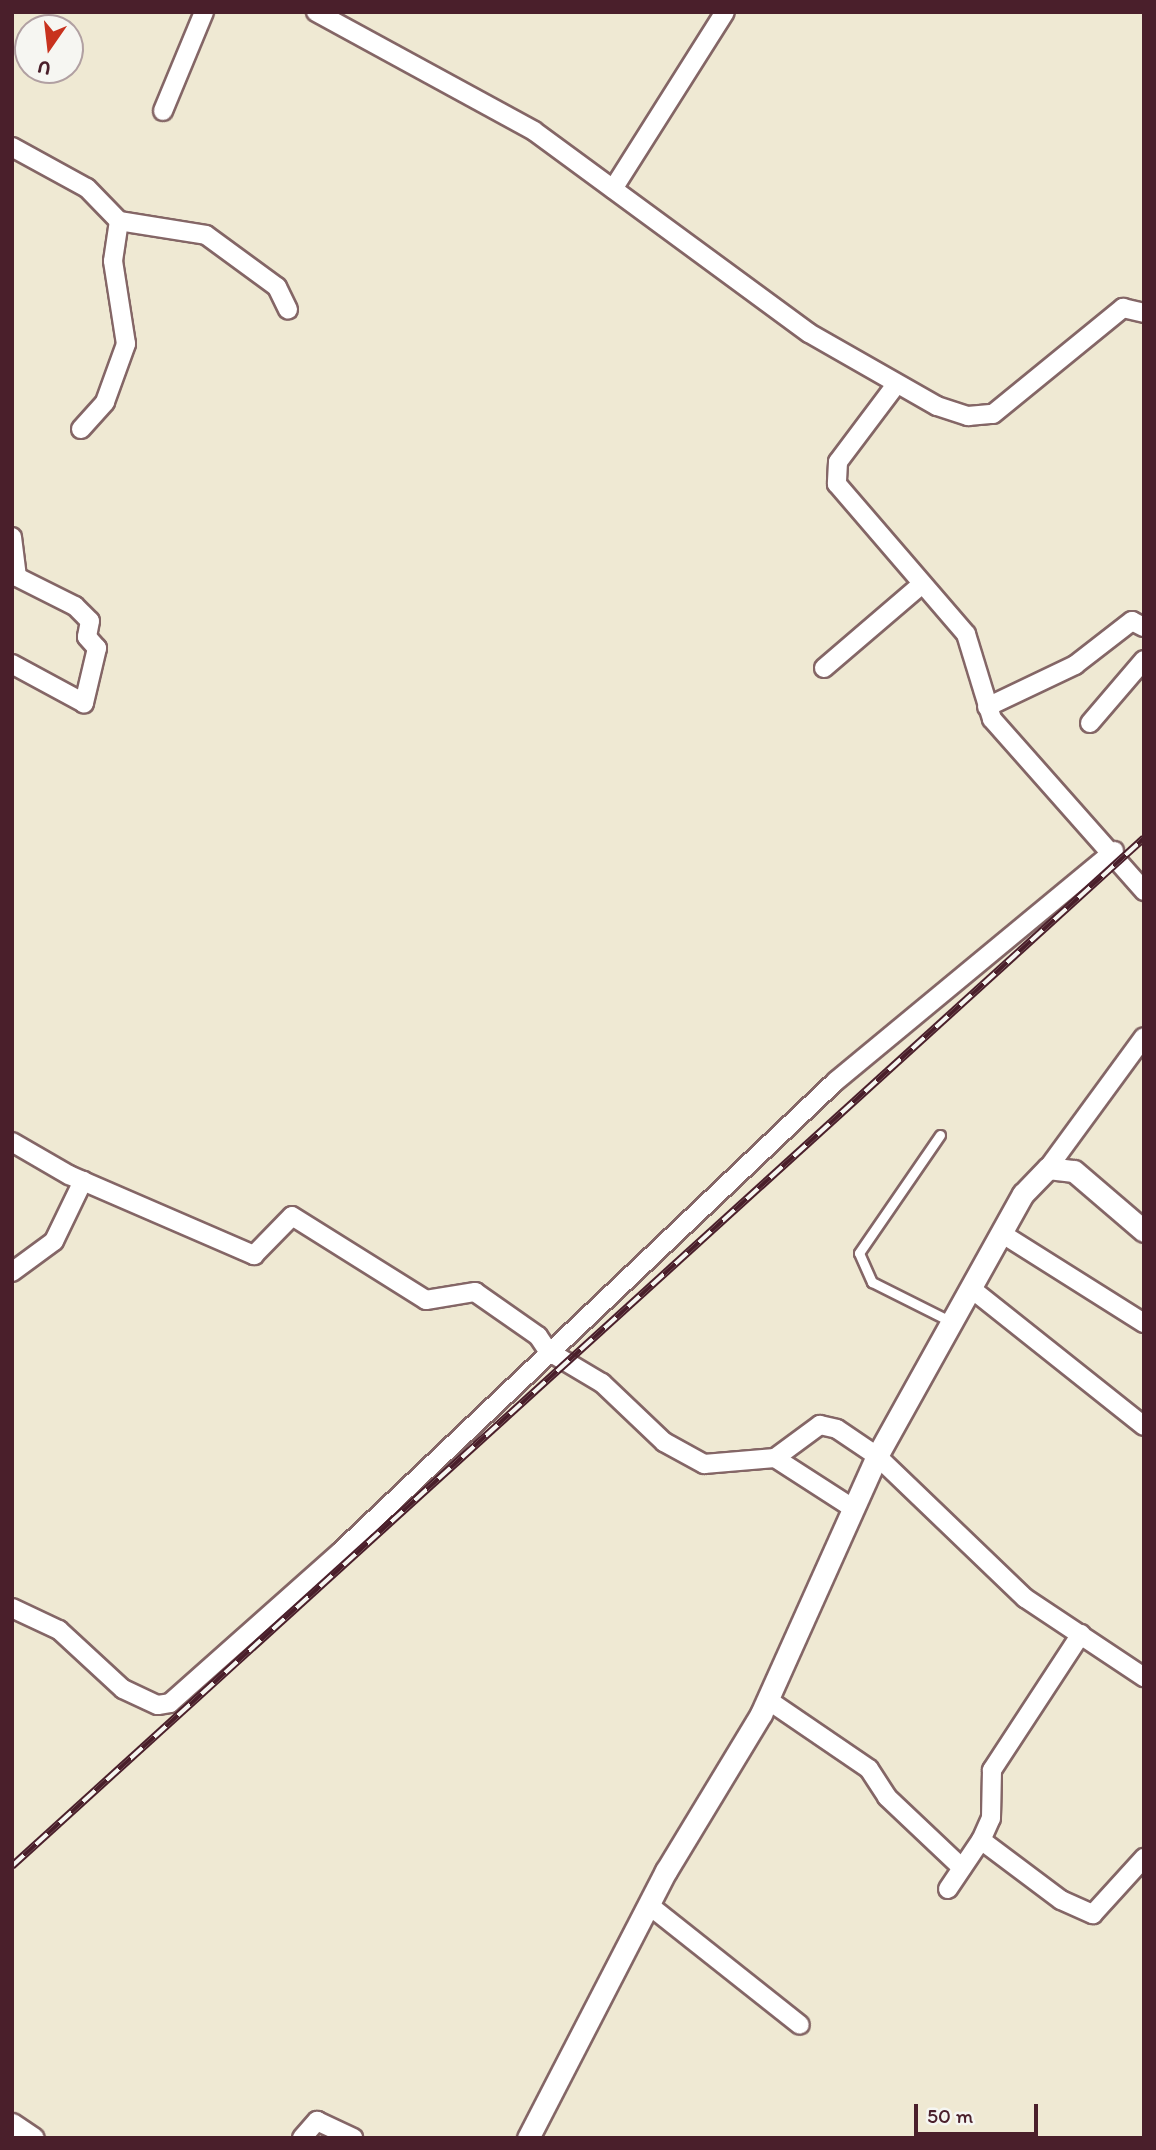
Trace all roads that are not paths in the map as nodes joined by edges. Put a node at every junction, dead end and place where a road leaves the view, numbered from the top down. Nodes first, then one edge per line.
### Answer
1 (204, 12) edge
2 (316, 12) edge
3 (725, 12) edge
4 (163, 111) dead end
5 (12, 147) edge
6 (613, 188) junction
7 (119, 221) junction
8 (288, 310) dead end
9 (1144, 313) edge
10 (895, 386) junction
11 (81, 429) dead end
12 (12, 537) edge
13 (922, 584) junction
14 (1144, 627) edge
15 (1144, 660) edge
16 (12, 664) edge
17 (824, 668) dead end
18 (987, 707) junction
19 (1090, 723) dead end
20 (1114, 851) junction
21 (1144, 891) edge
22 (1144, 1037) edge
23 (940, 1135) dead end
24 (12, 1142) edge
25 (1048, 1168) junction
26 (83, 1181) junction
27 (1144, 1231) edge
28 (1001, 1233) junction
29 (12, 1272) edge
30 (973, 1290) junction
31 (1144, 1323) edge
32 (955, 1324) junction
33 (548, 1352) junction
34 (1144, 1426) edge
35 (877, 1456) junction
36 (775, 1458) junction
37 (851, 1507) junction
38 (12, 1608) edge
39 (1081, 1634) junction
40 (1144, 1677) edge
41 (768, 1700) junction
42 (981, 1840) junction
43 (1144, 1858) edge
44 (962, 1868) junction
45 (948, 1889) dead end
46 (650, 1906) junction
47 (800, 2025) dead end
48 (12, 2124) edge
49 (33, 2138) edge
50 (302, 2138) edge
51 (353, 2138) edge
52 (528, 2138) edge

1 - 4 street
2 - 6 street
3 - 6 street
5 - 7 street
6 - 10 street
7 - 8 street
7 - 11 street
9 - 10 street
10 - 13 street
12 - 16 street
13 - 17 street
13 - 18 street
14 - 18 street
15 - 19 street
18 - 20 street
20 - 21 street
20 - 33 street
22 - 25 street
23 - 32 lane
24 - 26 street
25 - 27 street
25 - 28 street
26 - 29 street
26 - 33 street
28 - 30 street
28 - 31 street
30 - 32 street
30 - 34 street
32 - 35 street
33 - 36 street
33 - 38 street
35 - 36 street
35 - 37 street
35 - 39 street
36 - 37 street
37 - 41 street
39 - 40 street
39 - 42 street
41 - 44 street
41 - 46 street
42 - 43 street
42 - 44 street
44 - 45 street
46 - 47 street
46 - 52 street
48 - 49 street
50 - 51 street

